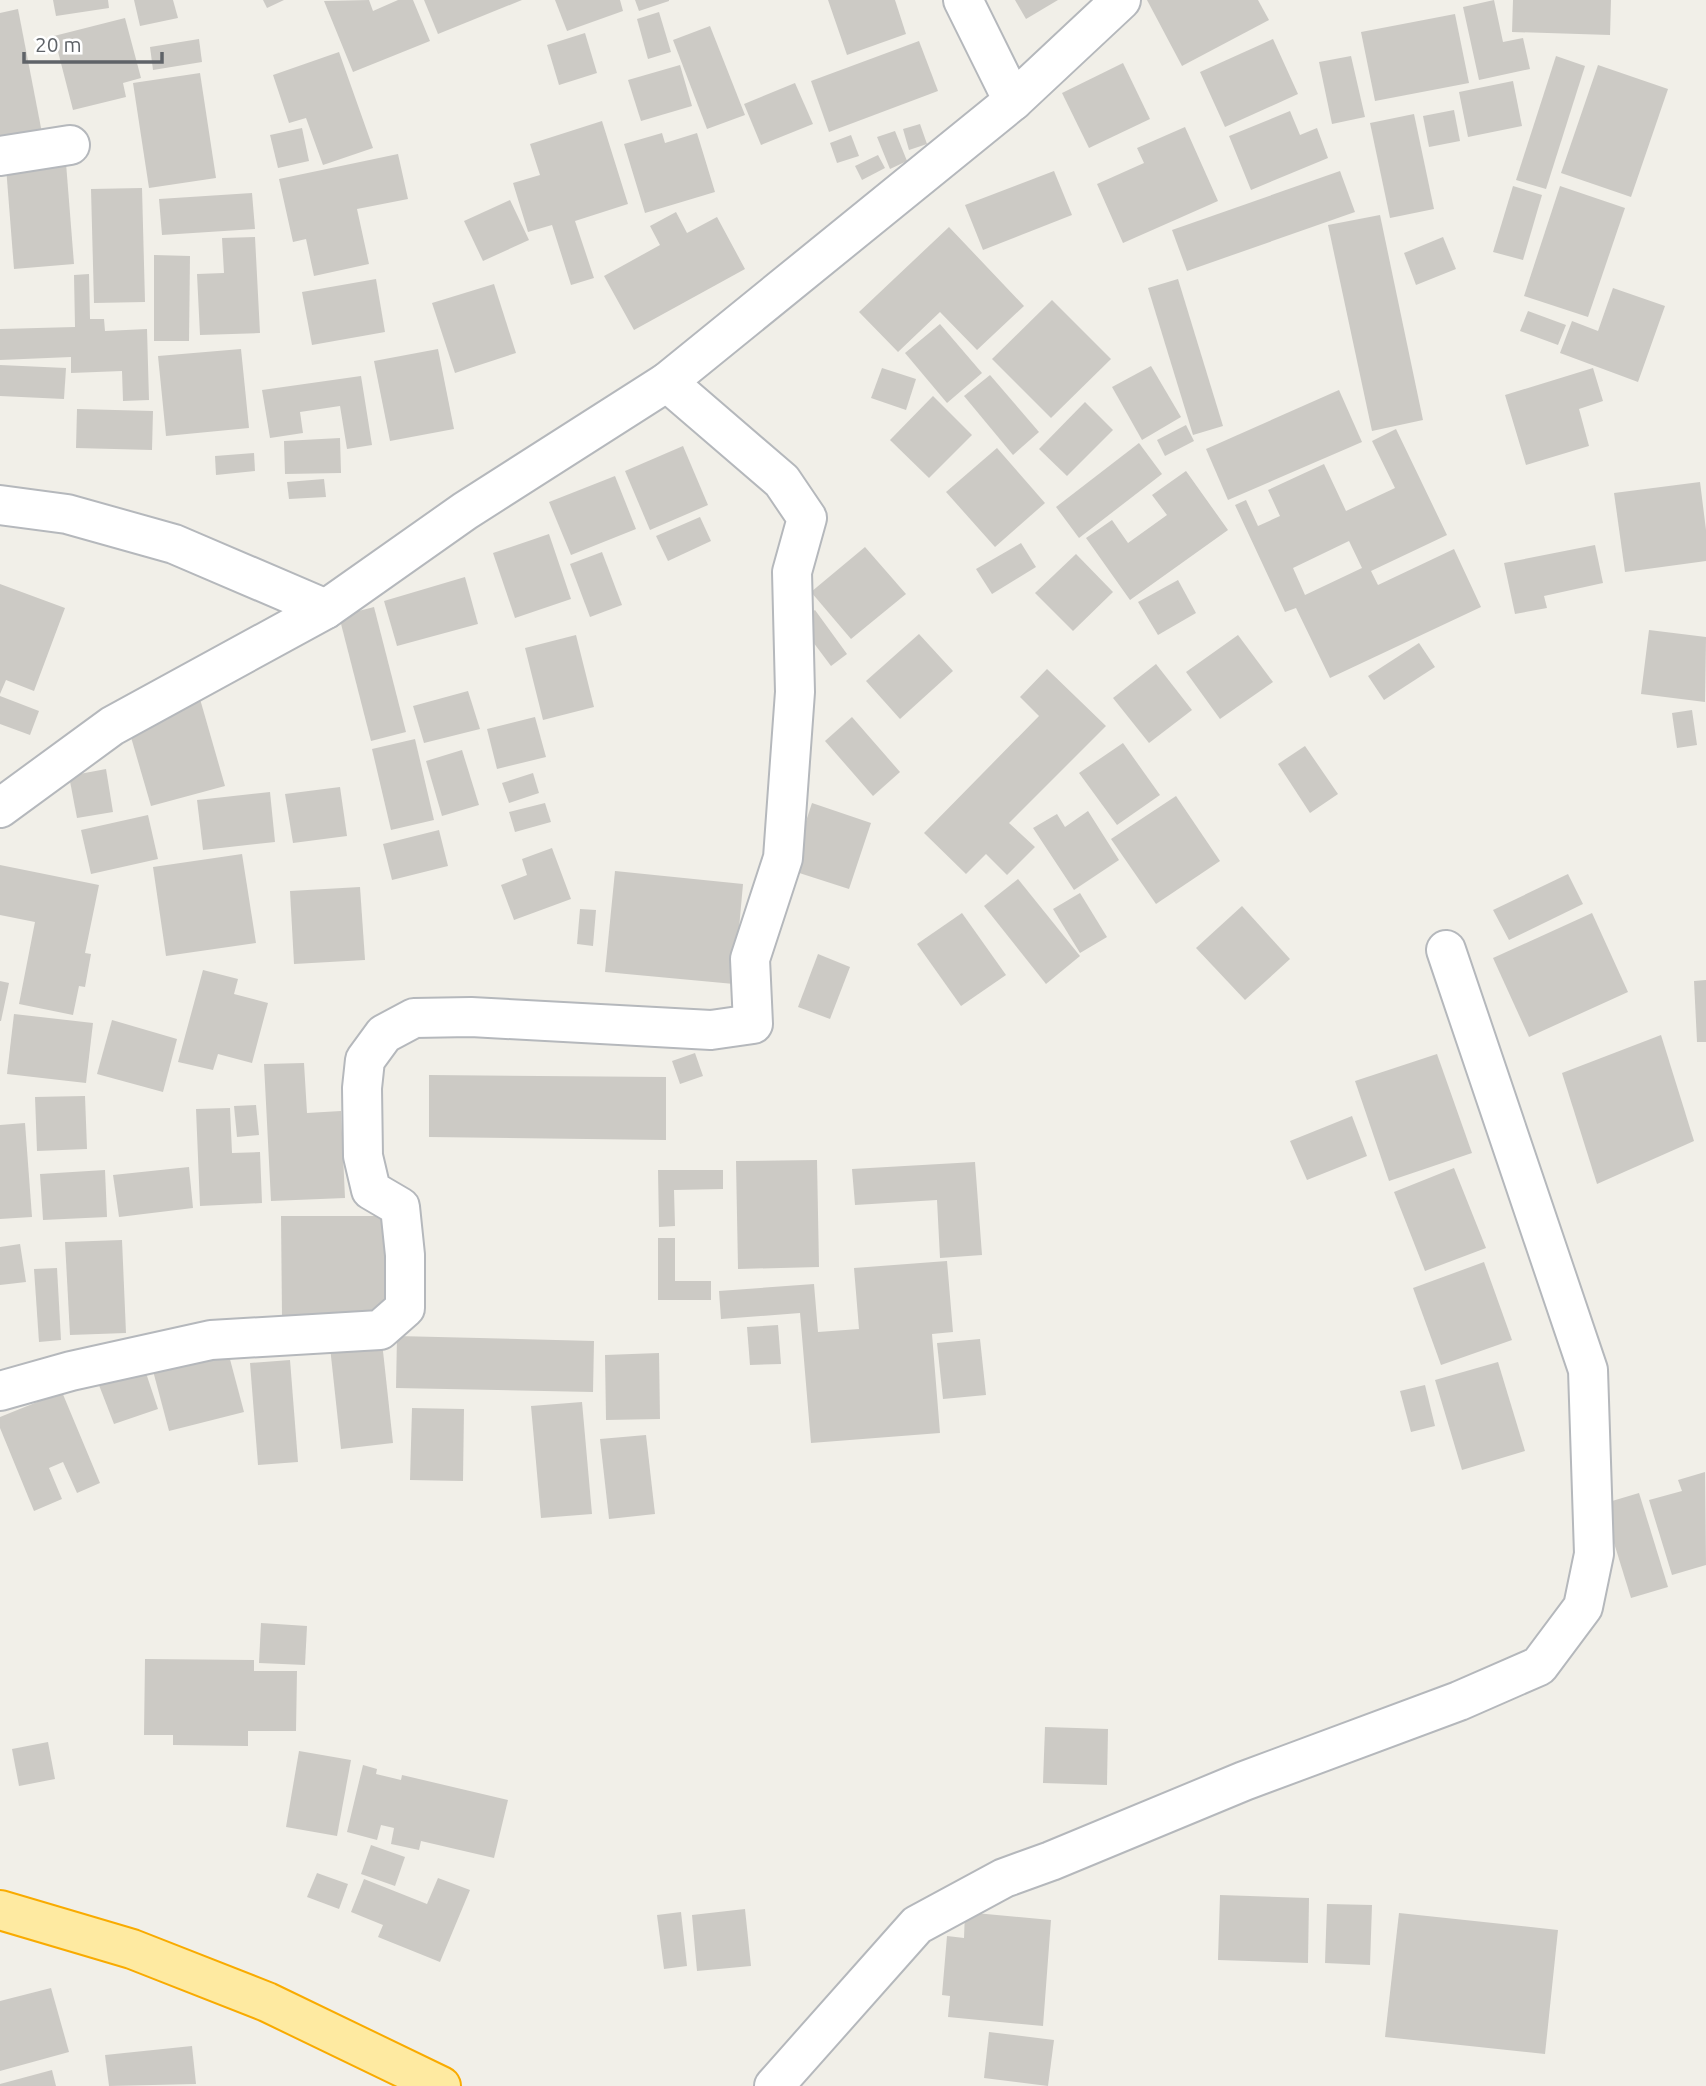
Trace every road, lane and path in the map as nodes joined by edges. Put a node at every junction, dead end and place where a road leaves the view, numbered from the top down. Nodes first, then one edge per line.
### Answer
1 (964, 0) edge
2 (1121, 0) edge
3 (1013, 101) junction
4 (70, 145) dead end
5 (0, 156) edge
6 (667, 382) junction
7 (0, 505) edge
8 (326, 609) junction
9 (0, 808) edge
10 (1447, 950) dead end
11 (0, 1391) edge
12 (0, 1910) edge
13 (441, 2086) edge
14 (774, 2086) edge

1 - 3 street
2 - 3 street
3 - 6 street
4 - 5 street
6 - 8 street
6 - 11 street
7 - 8 street
8 - 9 street
10 - 14 street
12 - 13 highway

